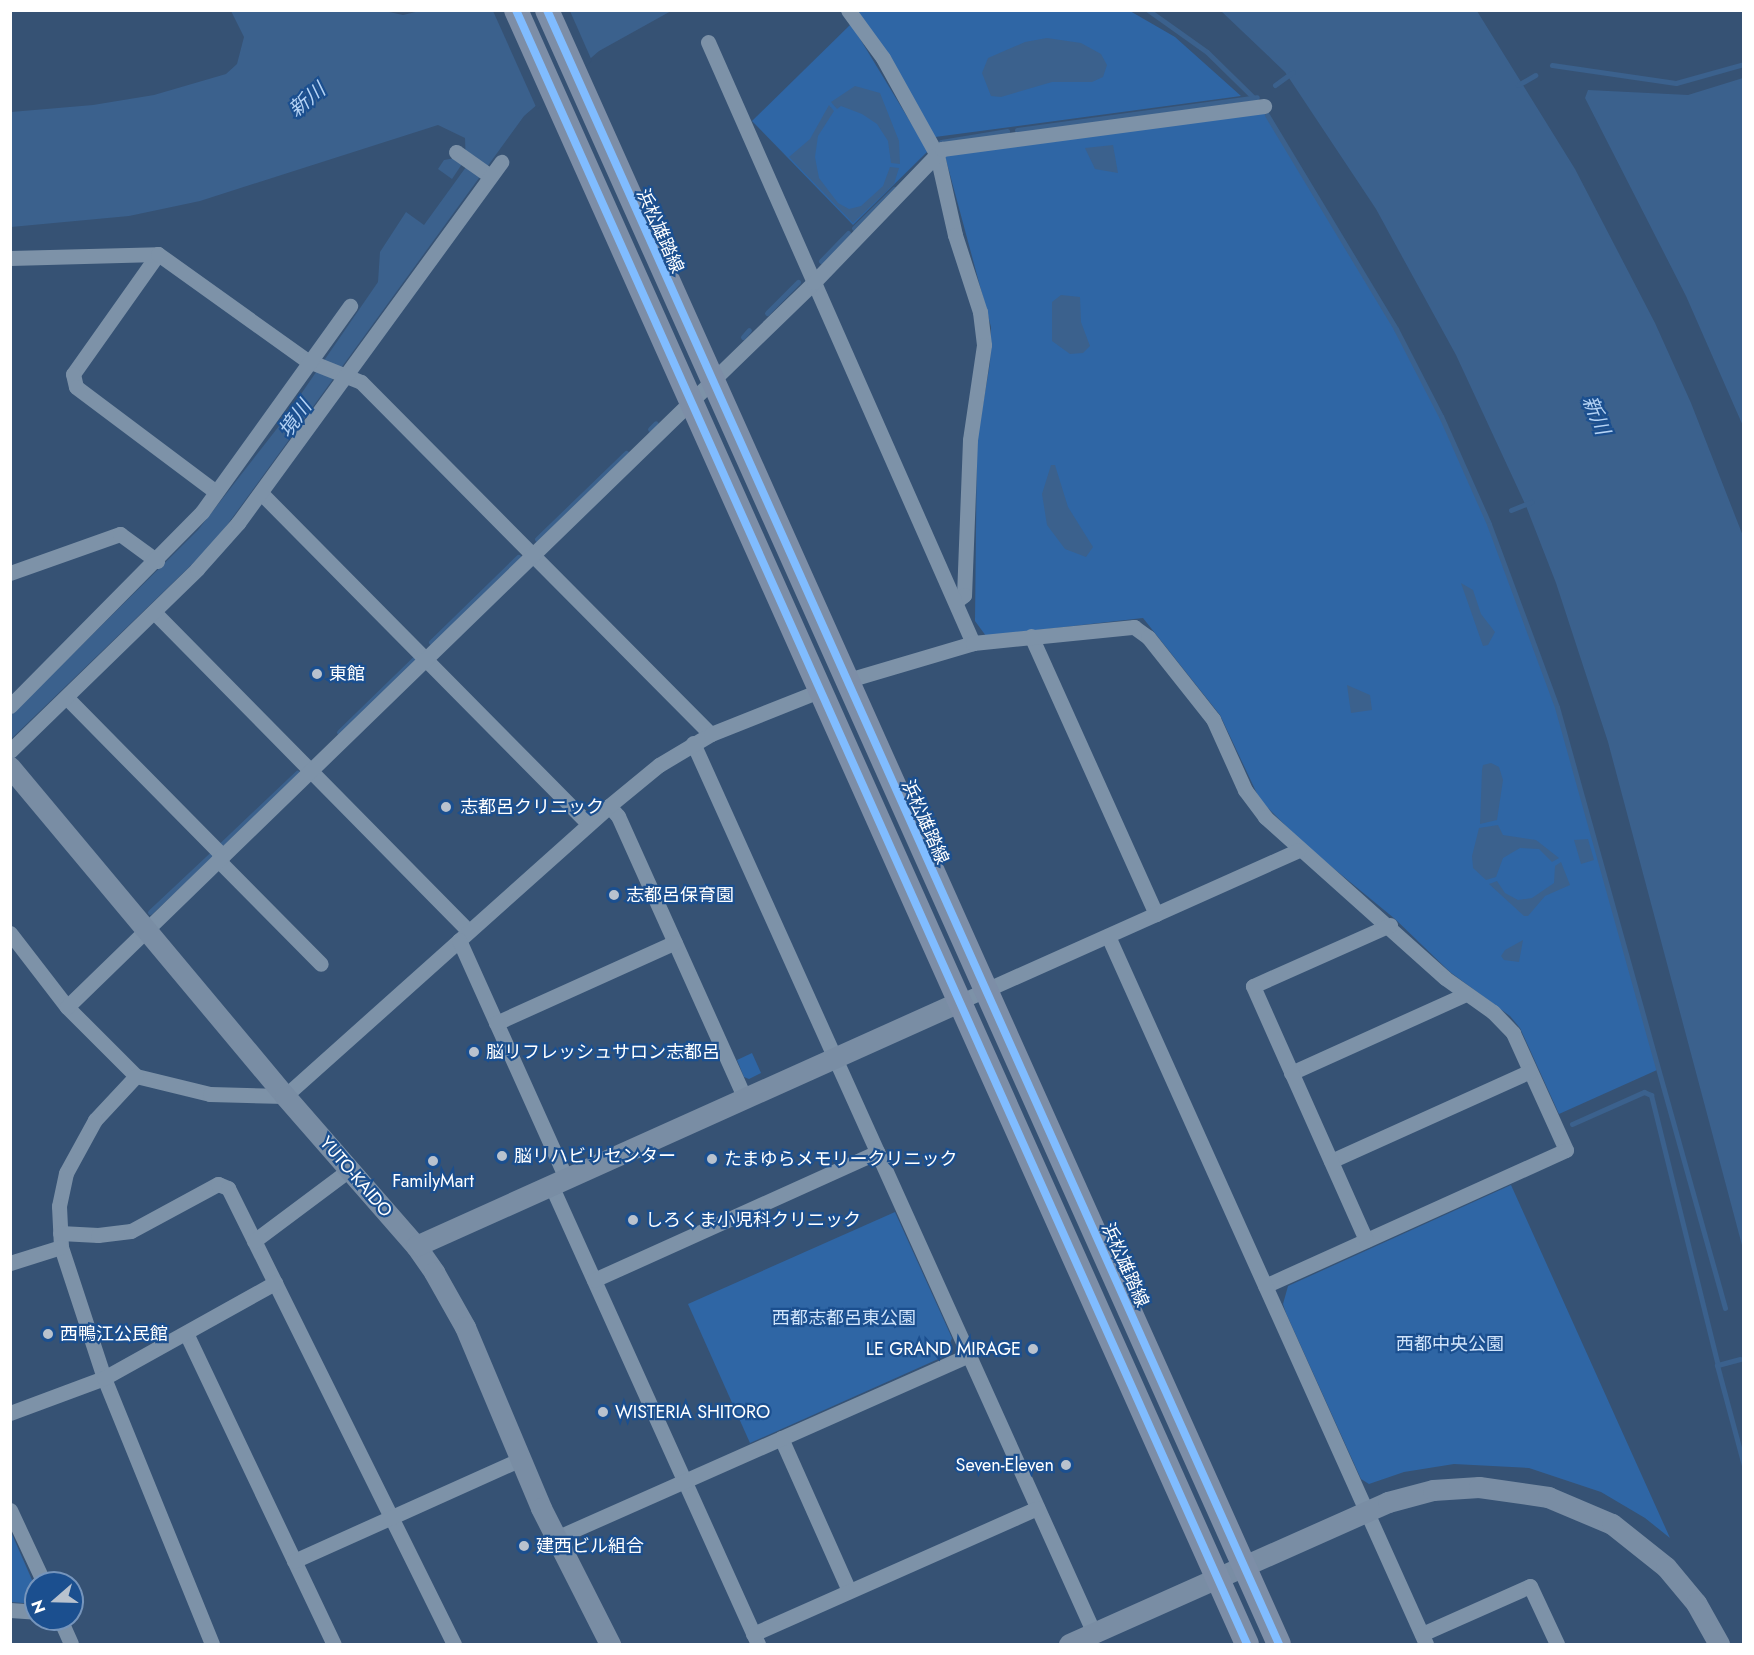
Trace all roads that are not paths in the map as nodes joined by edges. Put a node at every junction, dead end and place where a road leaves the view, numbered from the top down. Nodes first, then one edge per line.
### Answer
1 (516, 10) edge
2 (547, 10) edge
3 (848, 10) edge
4 (708, 42) dead end
5 (1264, 106) dead end
6 (456, 152) dead end
7 (937, 155) junction
8 (501, 162) dead end
9 (486, 173) junction
10 (158, 254) junction
11 (10, 258) edge
12 (814, 282) junction
13 (350, 306) dead end
14 (313, 362) junction
15 (345, 373) junction
16 (711, 383) junction
17 (689, 404) junction
18 (216, 492) junction
19 (261, 493) junction
20 (534, 554) junction
21 (157, 561) junction
22 (10, 573) edge
23 (955, 602) junction
24 (154, 612) junction
25 (1031, 636) junction
26 (973, 643) junction
27 (426, 660) junction
28 (845, 681) junction
29 (819, 691) junction
30 (67, 698) junction
31 (10, 706) edge
32 (711, 734) junction
33 (693, 743) junction
34 (10, 751) edge
35 (10, 767) edge
36 (312, 772) junction
37 (609, 806) junction
38 (588, 824) junction
39 (1299, 849) junction
40 (220, 858) junction
41 (1156, 914) junction
42 (1390, 925) junction
43 (145, 930) junction
44 (10, 933) edge
45 (464, 936) junction
46 (1108, 936) junction
47 (675, 942) junction
48 (321, 964) dead end
49 (985, 991) junction
50 (1466, 994) junction
51 (959, 1002) junction
52 (67, 1007) junction
53 (496, 1023) junction
54 (835, 1058) junction
55 (1530, 1071) junction
56 (1291, 1073) junction
57 (136, 1076) junction
58 (285, 1096) junction
59 (745, 1098) junction
60 (877, 1152) junction
61 (1331, 1161) junction
62 (349, 1170) junction
63 (559, 1182) junction
64 (61, 1240) junction
65 (1366, 1240) junction
66 (254, 1241) junction
67 (416, 1246) junction
68 (10, 1263) edge
69 (594, 1280) junction
70 (275, 1283) junction
71 (1265, 1286) junction
72 (186, 1333) junction
73 (969, 1355) junction
74 (104, 1378) junction
75 (10, 1413) edge
76 (782, 1438) junction
77 (521, 1459) junction
78 (684, 1481) junction
79 (1037, 1508) junction
80 (10, 1510) edge
81 (1366, 1511) junction
82 (391, 1517) junction
83 (556, 1538) junction
84 (294, 1561) junction
85 (1244, 1566) junction
86 (38, 1571) edge
87 (1217, 1578) junction
88 (849, 1591) junction
89 (756, 1639) edge
90 (1424, 1639) edge
91 (1083, 1640) edge
92 (212, 1644) edge
93 (334, 1644) edge
94 (454, 1644) edge
95 (610, 1644) edge
96 (1247, 1644) edge
97 (1279, 1644) edge
98 (1557, 1644) edge
99 (1719, 1644) edge

1 - 17 main road
2 - 16 main road, 浜松雄踏線
3 - 7 street
4 - 12 street
5 - 7 street
6 - 9 street
7 - 12 street
7 - 23 street
8 - 9 street
9 - 15 street
10 - 11 street
10 - 14 street
10 - 18 street
12 - 16 street
12 - 23 street
13 - 14 street
14 - 15 street
14 - 18 street
15 - 19 street
15 - 20 street
16 - 17 street
16 - 28 main road, 浜松雄踏線
17 - 20 street
17 - 29 main road
18 - 21 street
19 - 24 street
19 - 27 street
20 - 27 street
20 - 32 street
21 - 22 street
21 - 31 street
23 - 26 street
24 - 30 street
24 - 36 street
25 - 26 street
25 - 39 street
25 - 41 street
26 - 28 street
27 - 36 street
27 - 38 street
28 - 49 main road, 浜松雄踏線
29 - 32 street
29 - 51 main road
30 - 34 street
30 - 40 street
32 - 33 street
33 - 37 street
33 - 54 street
35 - 43 street, YUTO-KAIDO
36 - 40 street
36 - 45 street
37 - 38 street
37 - 47 street
38 - 45 street
39 - 41 street
39 - 42 street
40 - 43 street
40 - 48 street
41 - 46 street
42 - 50 street
42 - 56 street
43 - 52 street
43 - 58 street, YUTO-KAIDO
44 - 52 street
45 - 53 street
45 - 58 street
46 - 49 street
46 - 71 street
47 - 53 street
47 - 59 street
49 - 51 street
49 - 85 main road, 浜松雄踏線
50 - 55 street
50 - 56 street
51 - 54 street
51 - 87 main road
52 - 57 street
53 - 63 street
54 - 59 street
54 - 60 street
55 - 61 street
55 - 65 street
56 - 61 street
57 - 58 street
57 - 64 street
58 - 62 street, YUTO-KAIDO
59 - 63 street
60 - 69 street
60 - 73 street
61 - 65 street
62 - 66 street
62 - 67 street, YUTO-KAIDO
63 - 67 street
63 - 69 street
64 - 66 street
64 - 68 street
64 - 74 street
65 - 71 street
66 - 70 street
67 - 77 street, YUTO-KAIDO
69 - 78 street
70 - 72 street
70 - 82 street
71 - 81 street
72 - 74 street
72 - 84 street
73 - 76 street
73 - 79 street
74 - 75 street
74 - 92 street
76 - 78 street
76 - 88 street
77 - 82 street
77 - 83 street, YUTO-KAIDO
78 - 83 street
78 - 89 street
79 - 88 street
79 - 91 street
80 - 86 street
81 - 85 street
81 - 90 street
81 - 99 street
82 - 84 street
82 - 94 street
83 - 95 street, YUTO-KAIDO
84 - 93 street
85 - 87 street
85 - 97 main road, 浜松雄踏線
87 - 91 street
87 - 96 main road
88 - 89 street
90 - 98 street

